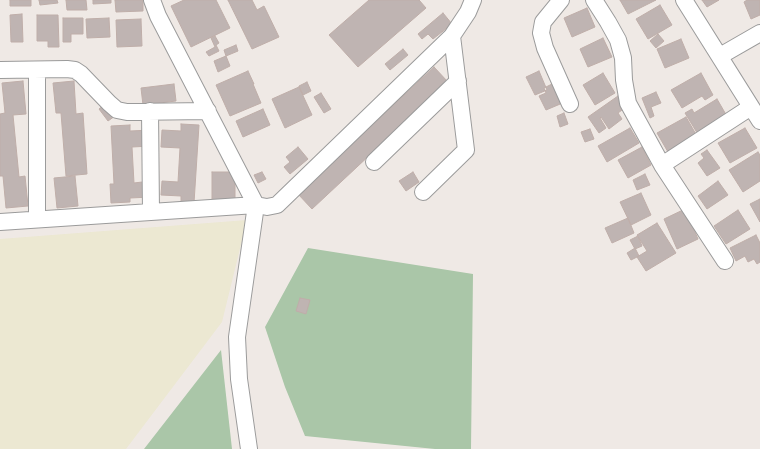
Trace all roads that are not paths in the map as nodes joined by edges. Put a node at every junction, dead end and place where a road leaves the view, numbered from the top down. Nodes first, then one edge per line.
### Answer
1 (152, 0) edge
2 (473, 0) edge
3 (561, 0) edge
4 (594, 0) edge
5 (684, 0) edge
6 (760, 33) edge
7 (452, 36) junction
8 (720, 56) junction
9 (0, 70) edge
10 (37, 70) junction
11 (458, 81) junction
12 (570, 104) dead end
13 (751, 108) junction
14 (150, 111) junction
15 (208, 111) junction
16 (760, 121) edge
17 (374, 162) dead end
18 (662, 165) junction
19 (423, 192) dead end
20 (256, 205) junction
21 (151, 212) junction
22 (37, 219) junction
23 (0, 222) edge
24 (725, 261) dead end
25 (249, 449) edge

1 - 15 street
2 - 7 street
3 - 12 street
4 - 18 street
5 - 8 street
6 - 8 street
7 - 11 street
7 - 20 street
8 - 13 street
9 - 10 street
10 - 14 street
10 - 22 street
11 - 17 street
11 - 19 street
13 - 16 street
13 - 18 street
14 - 15 street
14 - 21 street
15 - 20 street
18 - 24 street
20 - 21 street
20 - 25 street
21 - 22 street
22 - 23 street

